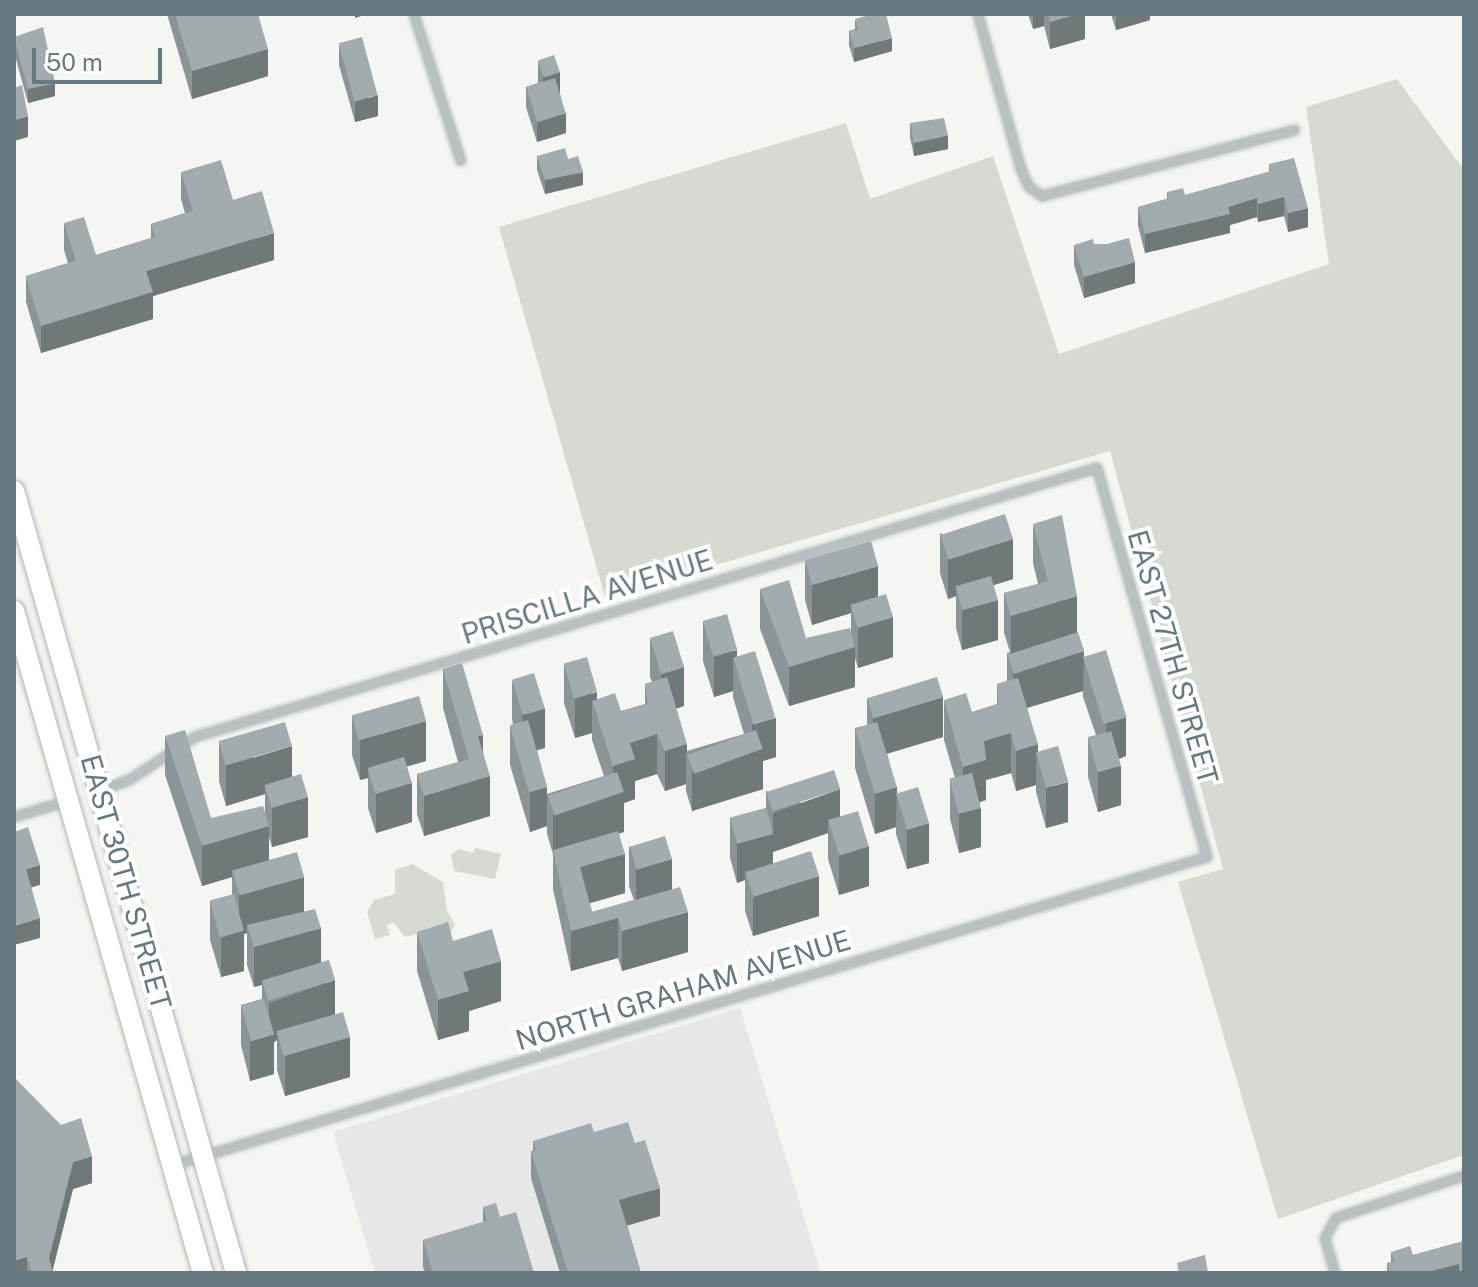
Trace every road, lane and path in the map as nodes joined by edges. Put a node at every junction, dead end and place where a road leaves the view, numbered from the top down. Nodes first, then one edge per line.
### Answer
1 (414, 14) edge
2 (978, 14) edge
3 (1295, 130) dead end
4 (461, 161) dead end
5 (1097, 468) joint
6 (14, 491) edge
7 (20, 531) edge
8 (14, 611) edge
9 (100, 791) junction
10 (69, 801) junction
11 (14, 817) edge
12 (1207, 857) joint
13 (204, 1157) junction
14 (173, 1166) junction
15 (1464, 1176) edge
16 (203, 1273) edge
17 (236, 1273) edge
18 (1335, 1273) edge

1 - 4 street
2 - 3 street
5 - 9 street, PRISCILLA AVENUE
5 - 12 street, EAST 27TH STREET
6 - 7 main road, EAST 30TH STREET
7 - 9 main road, EAST 30TH STREET
8 - 10 main road, EAST 30TH STREET
9 - 13 main road, EAST 30TH STREET
10 - 11 street
10 - 14 main road, EAST 30TH STREET
12 - 13 street, NORTH GRAHAM AVENUE
13 - 14 street, NORTH GRAHAM AVENUE
13 - 17 main road, EAST 30TH STREET
14 - 16 main road, EAST 30TH STREET
15 - 18 street

